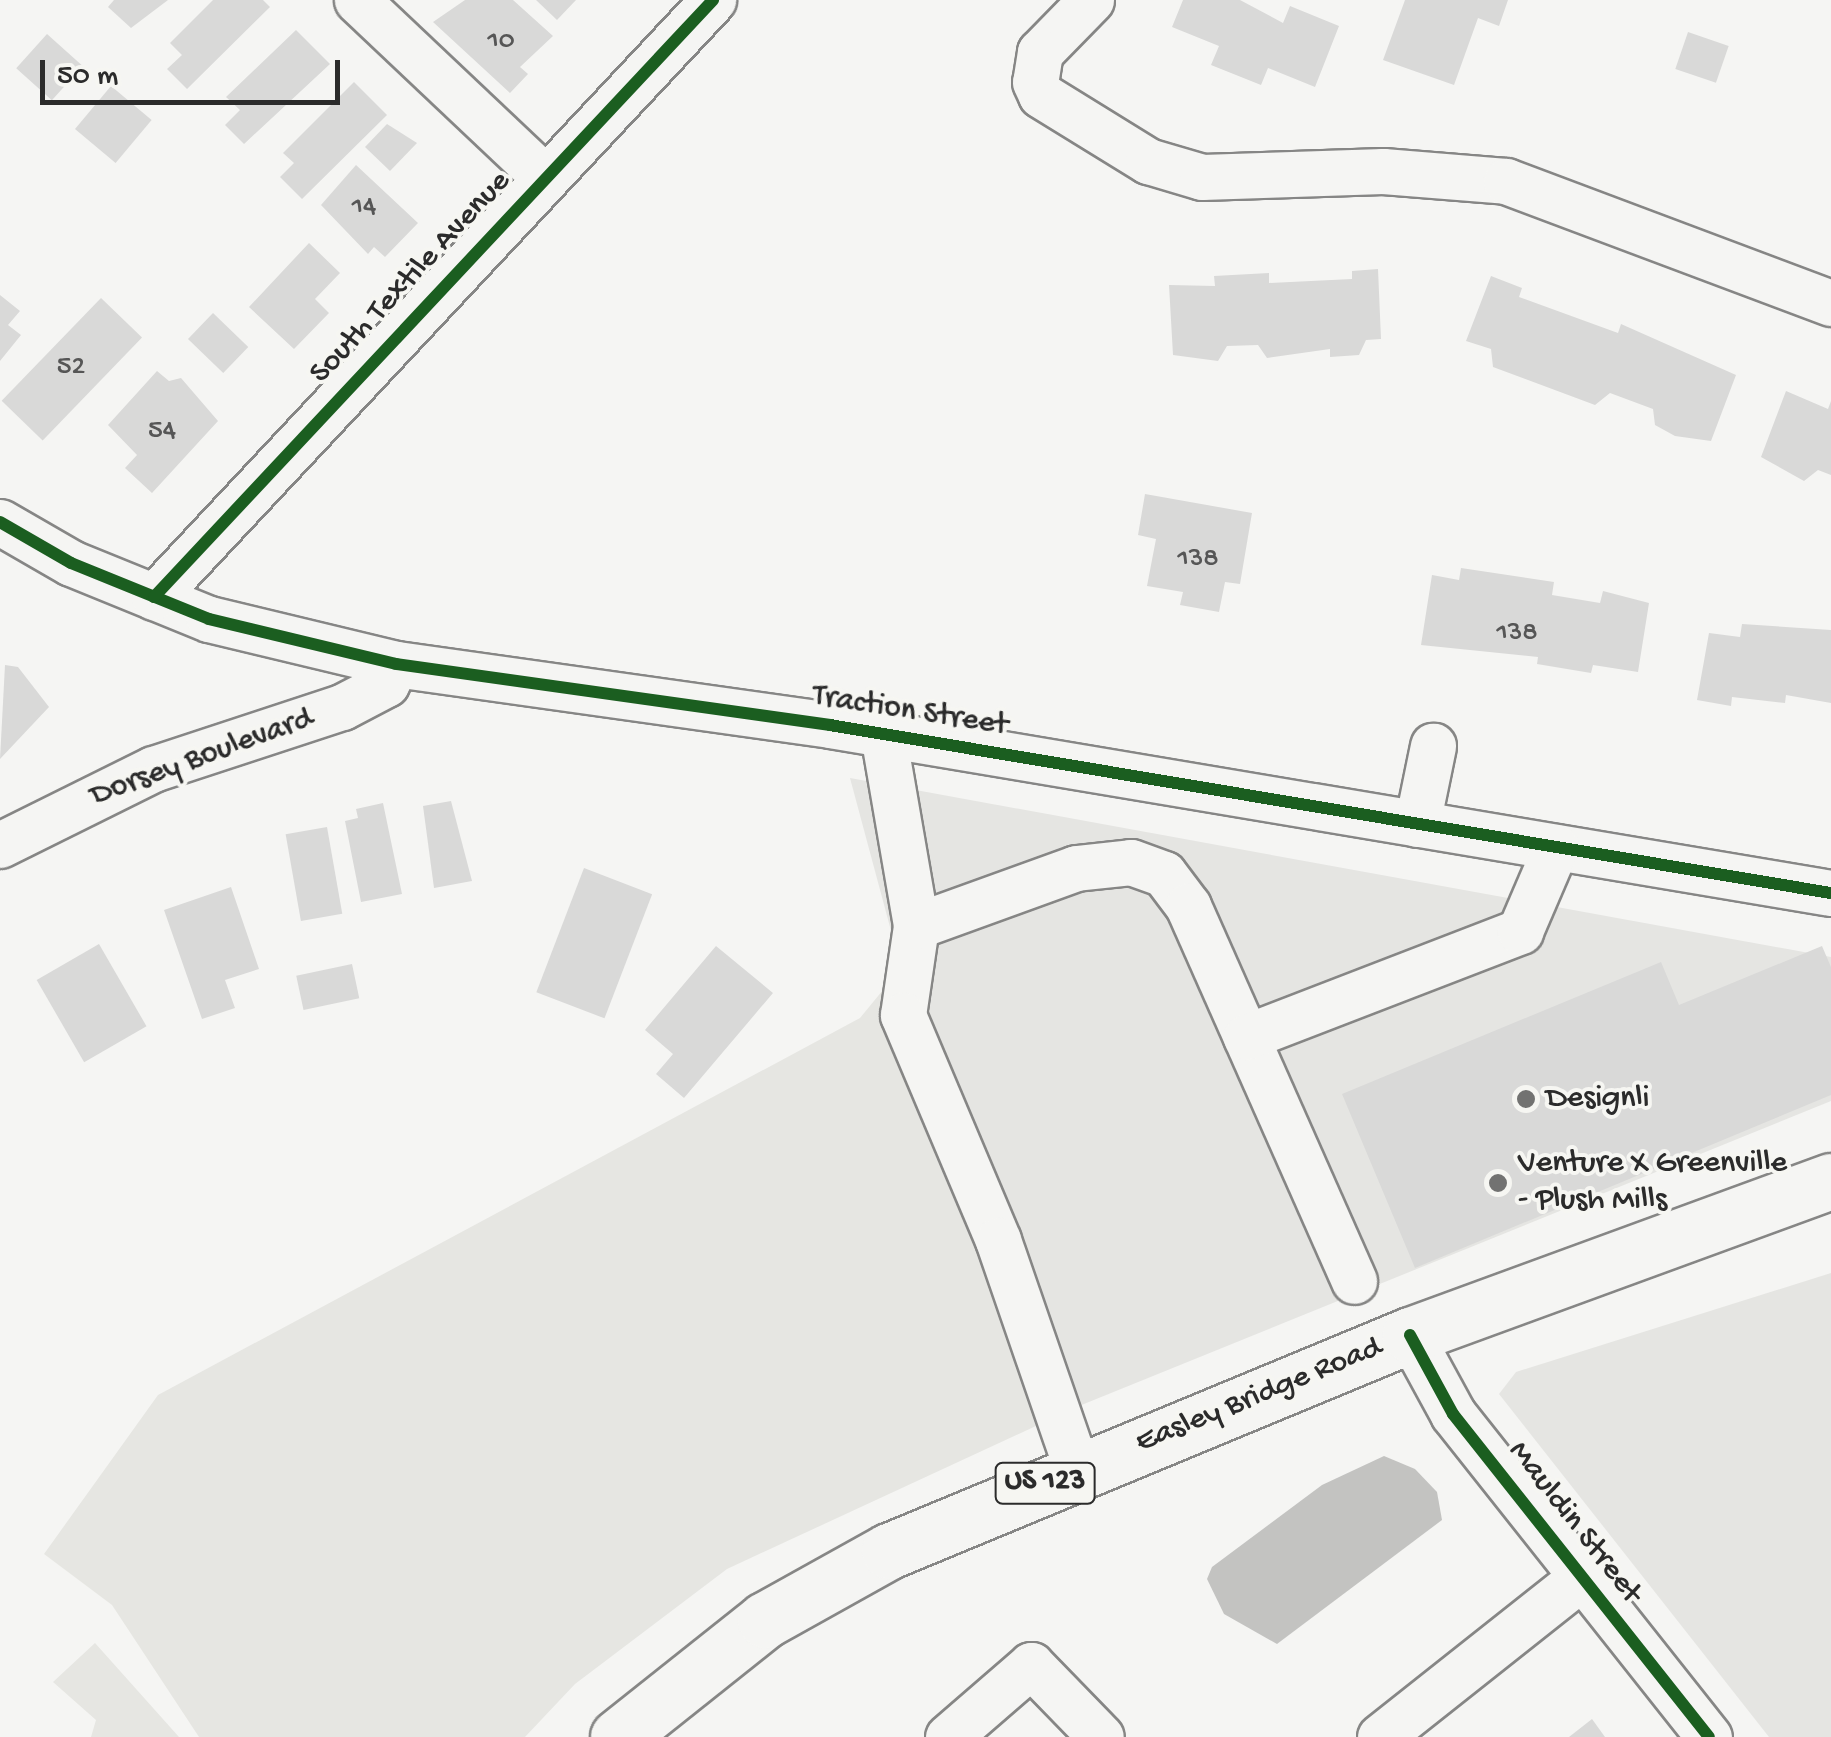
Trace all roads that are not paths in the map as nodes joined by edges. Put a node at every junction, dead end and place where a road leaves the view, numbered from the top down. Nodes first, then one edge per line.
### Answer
1 (357, 0) edge
2 (712, 0) edge
3 (1091, 0) edge
4 (542, 175) junction
5 (1831, 302) edge
6 (0, 522) edge
7 (154, 598) junction
8 (396, 664) junction
9 (883, 734) junction
10 (1433, 746) dead end
11 (1417, 824) junction
12 (0, 846) edge
13 (1556, 847) junction
14 (1831, 893) edge
15 (916, 926) junction
16 (1246, 1037) junction
17 (1831, 1181) edge
18 (1354, 1281) dead end
19 (1410, 1335) junction
20 (1077, 1469) junction
21 (1582, 1577) junction
22 (618, 1737) edge
23 (948, 1737) edge
24 (1101, 1737) edge
25 (1380, 1737) edge
26 (1709, 1737) edge

1 - 4 street
2 - 4 street, South Textile Avenue
3 - 5 street
4 - 7 street, South Textile Avenue
6 - 7 street, Traction Street
7 - 8 street, Traction Street
8 - 9 street, Traction Street
8 - 12 street, Dorsey Boulevard
9 - 11 street, Traction Street
9 - 15 street
10 - 11 street
11 - 13 street, Traction Street
13 - 14 street, Traction Street
13 - 16 street
15 - 16 street
15 - 20 street
16 - 18 street
17 - 19 highway, Easley Bridge Road / US 123
19 - 20 highway, Easley Bridge Road / US 123
19 - 21 street, Mauldin Street
20 - 22 highway, Easley Bridge Road / US 123
21 - 25 street
21 - 26 street, Mauldin Street
23 - 24 street

